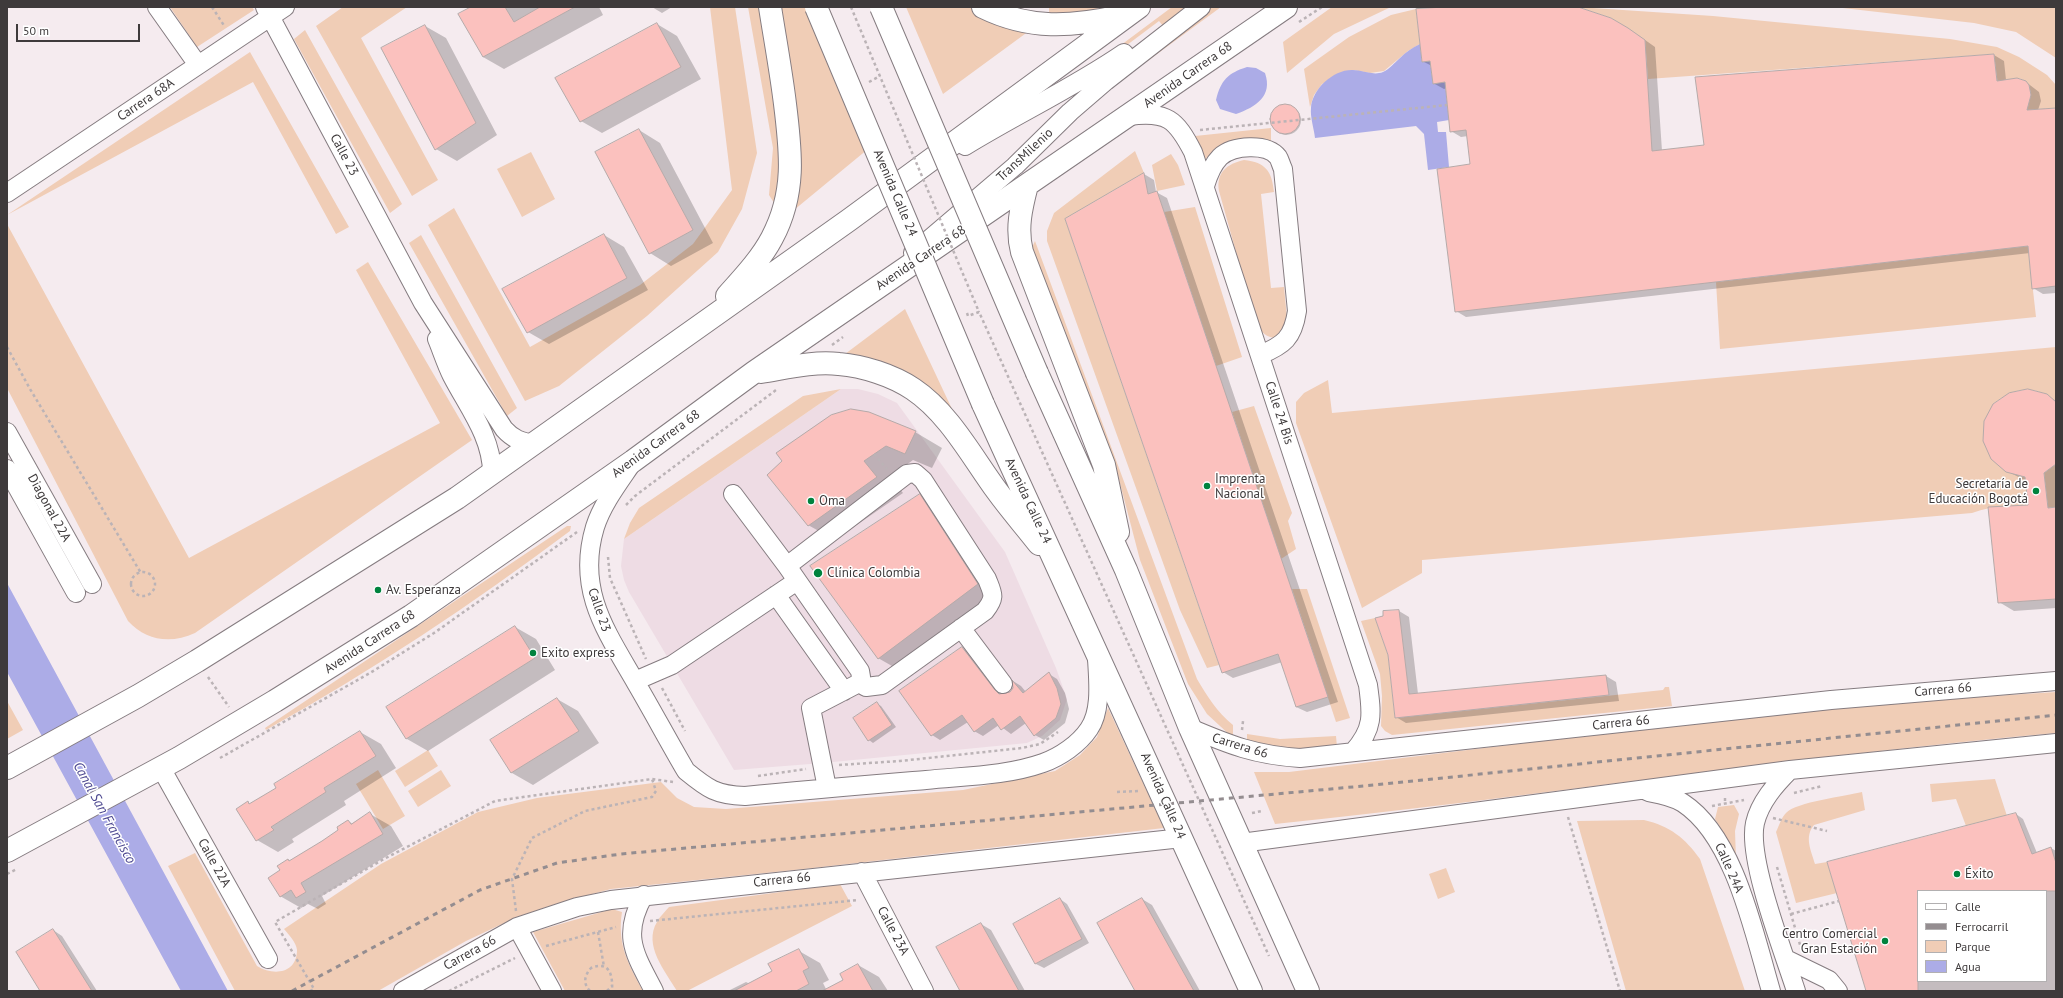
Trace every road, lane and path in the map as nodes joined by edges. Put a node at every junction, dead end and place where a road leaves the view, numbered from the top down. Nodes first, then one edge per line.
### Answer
1 (157, 7) edge
2 (212, 7) edge
3 (770, 7) edge
4 (816, 7) edge
5 (851, 7) edge
6 (881, 7) edge
7 (983, 7) edge
8 (1186, 7) edge
9 (1201, 7) edge
10 (1286, 7) edge
11 (274, 10) edge
12 (1134, 10) edge
13 (234, 41) junction
14 (1149, 41) junction
15 (198, 65) junction
16 (880, 76) junction
17 (872, 88) dead end
18 (1447, 105) dead end
19 (1129, 116) junction
20 (1199, 126) dead end
21 (1027, 185) junction
22 (1204, 186) junction
23 (7, 194) edge
24 (806, 250) junction
25 (423, 303) junction
26 (850, 306) junction
27 (965, 309) dead end
28 (979, 312) junction
29 (703, 324) junction
30 (7, 347) edge
31 (1260, 355) junction
32 (754, 373) junction
33 (778, 388) dead end
34 (7, 432) edge
35 (534, 444) junction
36 (633, 461) junction
37 (7, 469) edge
38 (492, 473) junction
39 (733, 494) dead end
40 (622, 509) dead end
41 (576, 532) dead end
42 (608, 556) dead end
43 (787, 566) junction
44 (1126, 570) junction
45 (1061, 572) junction
46 (141, 573) junction
47 (797, 581) junction
48 (92, 584) dead end
49 (76, 593) dead end
50 (776, 595) junction
51 (961, 628) junction
52 (1097, 651) junction
53 (197, 661) junction
54 (653, 673) junction
55 (635, 681) junction
56 (2056, 681) edge
57 (1003, 684) dead end
58 (851, 687) junction
59 (240, 722) junction
60 (1190, 728) junction
61 (1058, 732) dead end
62 (688, 736) dead end
63 (252, 740) junction
64 (2056, 744) edge
65 (1354, 752) junction
66 (218, 759) dead end
67 (823, 766) junction
68 (7, 768) edge
69 (161, 768) junction
70 (1790, 770) junction
71 (752, 777) dead end
72 (652, 778) junction
73 (675, 782) dead end
74 (1825, 785) dead end
75 (828, 788) junction
76 (1635, 790) junction
77 (1142, 791) dead end
78 (1117, 792) dead end
79 (1790, 795) dead end
80 (1725, 798) dead end
81 (1562, 800) junction
82 (1748, 800) dead end
83 (1725, 804) junction
84 (1707, 806) dead end
85 (1262, 811) dead end
86 (1773, 812) dead end
87 (1252, 813) dead end
88 (1771, 817) junction
89 (1769, 825) dead end
90 (1827, 831) dead end
91 (1182, 838) junction
92 (1241, 843) junction
93 (7, 851) edge
94 (1777, 865) dead end
95 (862, 872) junction
96 (644, 895) junction
97 (875, 898) junction
98 (1839, 901) dead end
99 (1791, 914) junction
100 (632, 923) junction
101 (517, 927) junction
102 (598, 932) dead end
103 (268, 959) dead end
104 (1786, 959) junction
105 (1272, 963) dead end
106 (604, 967) junction
107 (1808, 970) junction
108 (613, 982) junction
109 (589, 990) edge
110 (310, 991) edge
111 (403, 991) edge
112 (552, 991) edge
113 (608, 991) edge
114 (612, 991) edge
115 (654, 991) edge
116 (924, 991) edge
117 (1251, 991) edge
118 (1308, 991) edge
119 (1620, 991) edge
120 (1771, 991) edge
121 (1796, 991) edge
122 (1838, 991) edge

1 - 15 street
2 - 13 path
3 - 29 main road
4 - 45 main road, Avenida Calle 24, bridge
5 - 16 path, bridge
6 - 44 main road, bridge
7 - 12 main road
8 - 14 street, TransMilenio
9 - 14 street, TransMilenio
10 - 19 main road, Avenida Carrera 68
11 - 13 street, Carrera 68A
11 - 25 street, Calle 23
12 - 24 main road
13 - 15 street, Carrera 68A
14 - 24 street, TransMilenio
14 - 26 street, TransMilenio
15 - 23 street, Carrera 68A
16 - 17 path
16 - 28 path, bridge
18 - 20 path
19 - 21 main road, Avenida Carrera 68
19 - 22 street, Calle 24 Bis
21 - 26 main road, Avenida Carrera 68
21 - 44 main road
22 - 31 street, Calle 24 Bis
22 - 31 street
24 - 29 main road
25 - 35 street, Calle 23
25 - 38 street, Calle 23
26 - 32 main road, Avenida Carrera 68
27 - 28 path
28 - 105 path
29 - 35 main road
30 - 46 path
31 - 65 street, Calle 24 Bis
32 - 36 main road, Avenida Carrera 68
32 - 45 main road
33 - 40 path
34 - 48 street, Diagonal 22A
35 - 38 main road
36 - 55 street, Calle 23
36 - 59 main road, Avenida Carrera 68
37 - 49 street, Diagonal 22A
38 - 53 main road
39 - 43 street
41 - 63 path
42 - 54 path
43 - 47 street
43 - 51 street
44 - 60 main road
45 - 52 main road, Avenida Calle 24
46 - 46 path
47 - 50 street
47 - 58 street
50 - 54 street
50 - 58 street
51 - 57 street
51 - 58 street
52 - 75 street
52 - 91 main road, Avenida Calle 24
53 - 59 path
53 - 68 main road
54 - 55 street
54 - 62 path
55 - 75 street, Calle 23
56 - 65 street, Carrera 66
58 - 67 street
59 - 63 path
59 - 69 main road, Avenida Carrera 68
60 - 65 street, Carrera 66
60 - 92 main road
61 - 67 path
63 - 66 path
64 - 70 street
67 - 71 path
67 - 75 street
69 - 93 main road, Avenida Carrera 68
69 - 103 street, Calle 22A
70 - 76 street
70 - 104 street, Calle 24A
72 - 73 path
72 - 101 path
72 - 110 path
74 - 79 path
76 - 81 street
76 - 120 street, Calle 24A
77 - 78 path
80 - 83 path
81 - 92 street
81 - 119 path
82 - 83 path
83 - 84 path
85 - 87 path
86 - 88 path
88 - 89 path
88 - 90 path
91 - 95 street, Carrera 66
91 - 117 main road, Avenida Calle 24
92 - 118 main road
94 - 99 path
95 - 96 street, Carrera 66
95 - 97 street, Calle 23A
96 - 100 street
96 - 101 street, Carrera 66
97 - 100 path
97 - 116 street, Calle 23A
98 - 99 path
99 - 107 path
100 - 115 street
101 - 111 street, Carrera 66
101 - 112 street
102 - 106 path
104 - 107 street
104 - 121 street, Calle 24A
106 - 108 path
106 - 109 path
107 - 122 street
108 - 113 path
108 - 114 path

